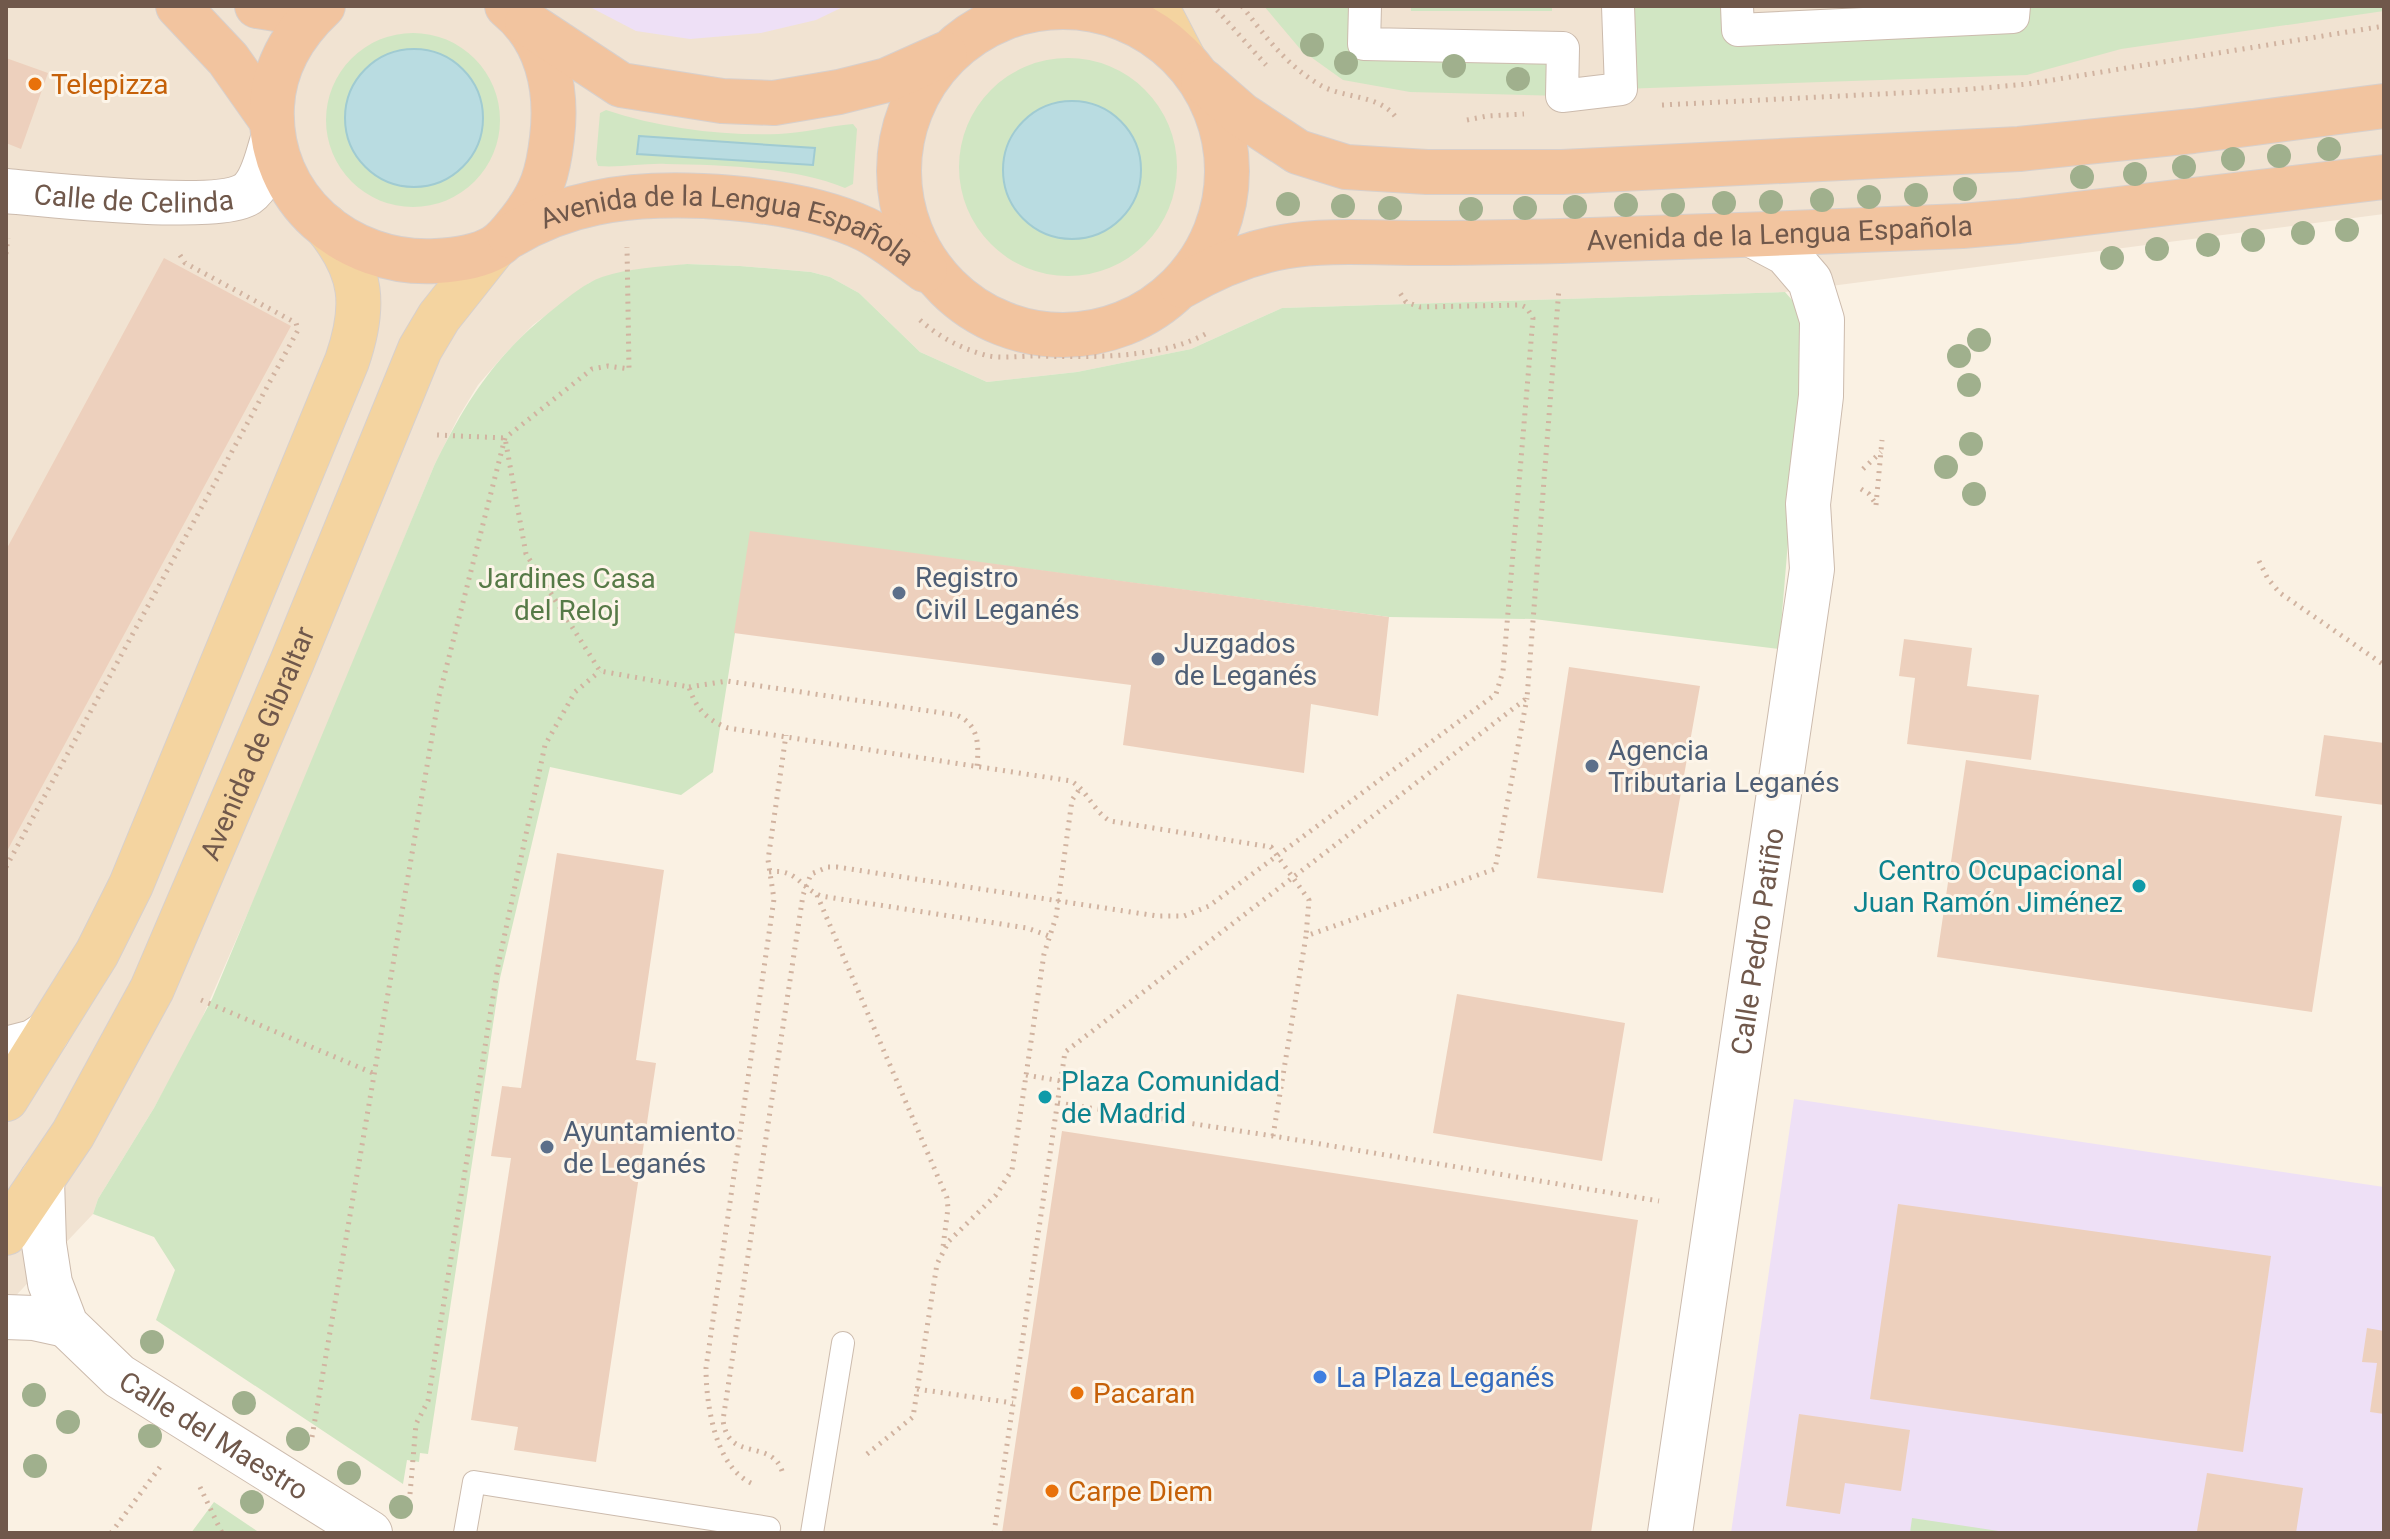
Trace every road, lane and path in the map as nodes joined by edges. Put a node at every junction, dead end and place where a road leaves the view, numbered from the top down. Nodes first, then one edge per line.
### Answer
1 (178, 6) edge
2 (257, 6) edge
3 (308, 6) edge
4 (323, 6) edge
5 (1156, 6) edge
6 (1214, 6) edge
7 (1242, 6) edge
8 (1365, 6) edge
9 (1618, 6) edge
10 (1737, 6) edge
11 (2014, 6) edge
12 (517, 14) edge
13 (2384, 26) edge
14 (951, 51) junction
15 (1193, 69) junction
16 (1271, 71) dead end
17 (1653, 106) dead end
18 (2384, 106) edge
19 (1538, 114) dead end
20 (1384, 123) dead end
21 (1456, 124) dead end
22 (272, 130) junction
23 (2384, 177) edge
24 (6, 191) edge
25 (326, 226) junction
26 (1752, 235) junction
27 (1397, 242) junction
28 (500, 243) junction
29 (177, 244) dead end
30 (642, 247) dead end
31 (940, 281) junction
32 (1560, 283) dead end
33 (1182, 286) junction
34 (917, 318) dead end
35 (1211, 331) dead end
36 (428, 434) dead end
37 (505, 438) junction
38 (1882, 440) dead end
39 (1853, 486) dead end
40 (2259, 561) dead end
41 (2384, 665) edge
42 (600, 671) junction
43 (689, 687) junction
44 (1527, 698) junction
45 (786, 735) junction
46 (977, 766) junction
47 (1081, 787) junction
48 (1278, 856) junction
49 (6, 867) edge
50 (769, 872) junction
51 (1293, 877) junction
52 (807, 886) junction
53 (817, 895) junction
54 (1058, 901) junction
55 (1049, 936) junction
56 (1306, 936) junction
57 (156, 981) junction
58 (47, 1033) junction
59 (6, 1049) edge
60 (375, 1074) junction
61 (1026, 1075) junction
62 (1061, 1081) junction
63 (6, 1099) edge
64 (1058, 1103) junction
65 (1273, 1136) junction
66 (42, 1180) junction
67 (1659, 1201) dead end
68 (6, 1233) edge
69 (943, 1252) junction
70 (6, 1317) edge
71 (66, 1325) junction
72 (843, 1343) dead end
73 (917, 1389) junction
74 (1013, 1403) junction
75 (312, 1438) dead end
76 (169, 1455) dead end
77 (865, 1460) dead end
78 (199, 1484) dead end
79 (781, 1491) junction
80 (410, 1494) dead end
81 (818, 1497) junction
82 (769, 1528) dead end
83 (111, 1533) edge
84 (222, 1533) edge
85 (370, 1533) edge
86 (465, 1533) edge
87 (812, 1533) edge
88 (994, 1533) edge
89 (1670, 1533) edge

1 - 22 highway
2 - 3 highway
4 - 22 highway
5 - 15 main road
6 - 16 path
7 - 20 path
8 - 9 street
10 - 11 street
12 - 14 highway
12 - 28 highway
13 - 17 path
14 - 15 highway
14 - 31 highway
15 - 18 highway
15 - 33 highway
19 - 21 path
22 - 24 street, Calle de Celinda
22 - 25 highway, Avenida de la Lengua Española
23 - 26 highway, Avenida de la Lengua Española
25 - 28 highway, Avenida de la Lengua Española
25 - 58 main road
26 - 27 highway, Avenida de la Lengua Española
26 - 89 street, Calle Pedro Patiño
27 - 33 highway, Avenida de la Lengua Española
27 - 48 path
28 - 31 highway, Avenida de la Lengua Española
28 - 57 main road, Avenida de Gibraltar
29 - 49 path
30 - 37 path
31 - 33 highway
32 - 44 path
34 - 35 path
36 - 37 path
37 - 42 path
37 - 60 path
38 - 39 path
40 - 41 path
42 - 43 path
42 - 80 path
43 - 45 path
43 - 46 path
44 - 51 path
44 - 56 path
45 - 46 path
45 - 50 path
46 - 47 path
47 - 48 path
47 - 54 path
48 - 51 path
48 - 54 path
50 - 52 path
50 - 79 path
51 - 56 path
51 - 62 path
52 - 53 path
52 - 54 path
52 - 79 path
53 - 55 path
53 - 69 path
54 - 55 path
55 - 61 path
56 - 65 path
57 - 60 path
57 - 66 main road, Avenida de Gibraltar
58 - 59 street
58 - 63 main road
60 - 75 path
61 - 62 path
61 - 69 path
62 - 64 path
64 - 65 path
64 - 74 path
65 - 67 path
66 - 68 main road, Avenida de Gibraltar
66 - 71 street, Calle del Maestro
69 - 73 path
70 - 71 street
71 - 85 street, Calle del Maestro
72 - 81 lane
73 - 74 path
73 - 77 path
74 - 88 path
76 - 83 path
78 - 84 path
79 - 81 path
81 - 87 lane
82 - 86 lane

